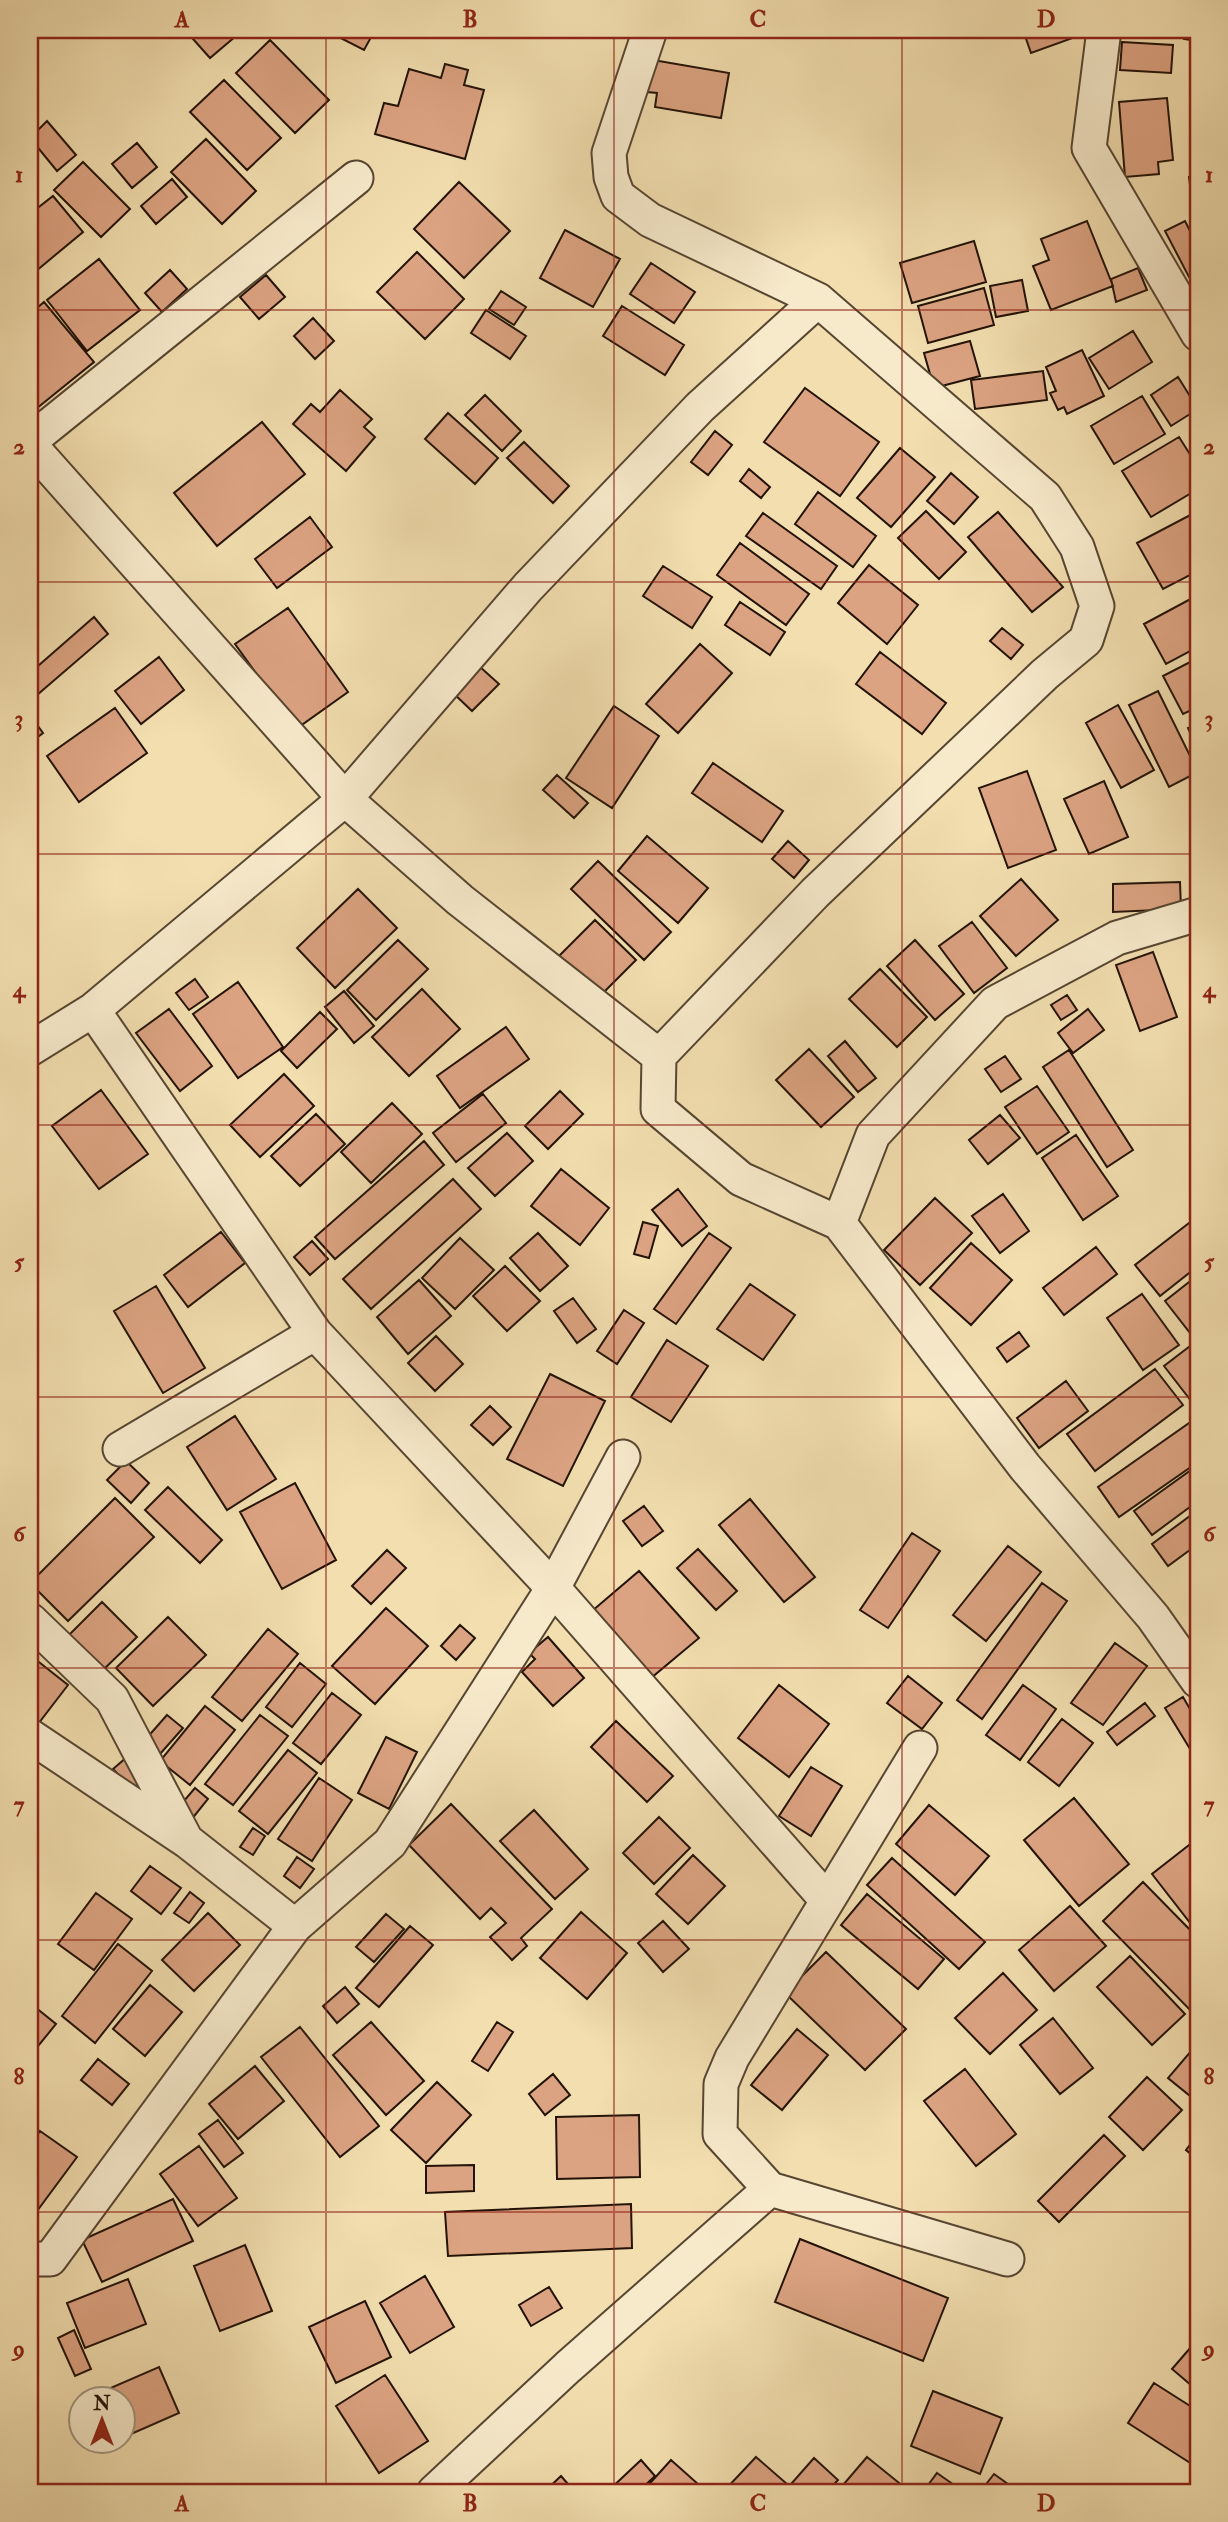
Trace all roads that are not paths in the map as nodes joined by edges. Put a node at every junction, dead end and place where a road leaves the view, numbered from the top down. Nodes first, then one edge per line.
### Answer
1 (650, 30) edge
2 (1104, 30) edge
3 (356, 178) dead end
4 (818, 300) junction
5 (1198, 334) edge
6 (30, 443) edge
7 (345, 799) junction
8 (1198, 914) edge
9 (93, 1010) junction
10 (30, 1049) edge
11 (659, 1056) junction
12 (839, 1223) junction
13 (315, 1333) junction
14 (120, 1449) dead end
15 (623, 1457) dead end
16 (553, 1588) junction
17 (30, 1620) edge
18 (1198, 1681) edge
19 (30, 1736) edge
20 (920, 1748) dead end
21 (187, 1841) junction
22 (826, 1899) junction
23 (295, 1926) junction
24 (770, 2189) junction
25 (30, 2259) edge
26 (1007, 2259) dead end
27 (434, 2492) edge

1 - 4 street
2 - 5 street
3 - 6 street
4 - 7 street
4 - 11 street
6 - 7 street
7 - 9 street
7 - 11 street
8 - 12 street
9 - 10 street
9 - 13 street
11 - 12 street
12 - 18 street
13 - 14 street
13 - 16 street
15 - 16 street
16 - 22 street
16 - 23 street
17 - 21 street
19 - 21 street
20 - 22 street
21 - 23 street
22 - 24 street
23 - 25 street
24 - 26 street
24 - 27 street

